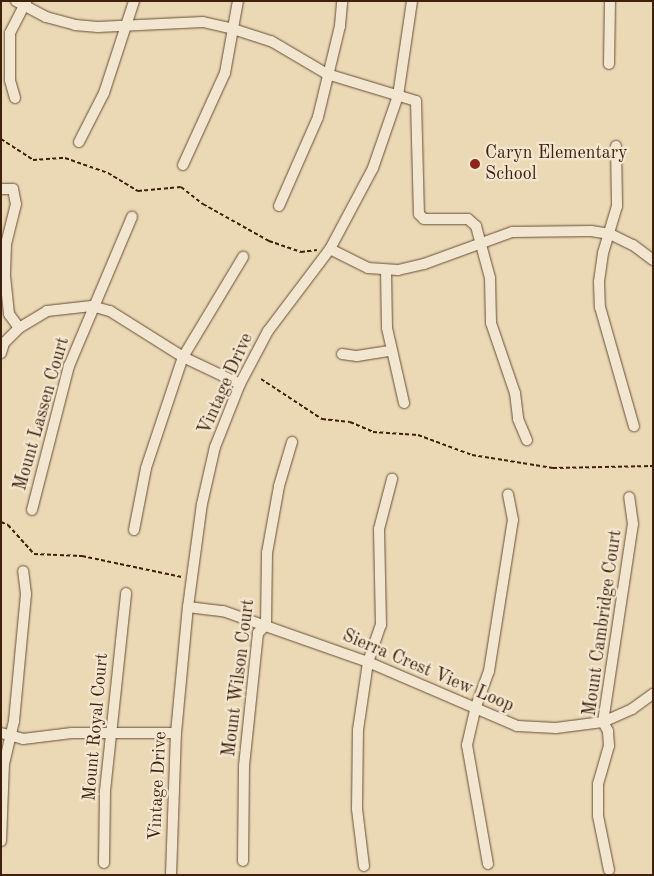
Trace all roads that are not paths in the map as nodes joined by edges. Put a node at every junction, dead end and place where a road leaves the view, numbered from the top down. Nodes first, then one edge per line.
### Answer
1 (134, 1) edge
2 (238, 1) edge
3 (342, 1) edge
4 (412, 1) edge
5 (610, 1) edge
6 (22, 3) edge
7 (127, 25) junction
8 (233, 29) junction
9 (609, 64) dead end
10 (327, 74) junction
11 (398, 96) junction
12 (15, 98) dead end
13 (79, 142) dead end
14 (616, 146) dead end
15 (183, 165) dead end
16 (1, 189) edge
17 (279, 206) dead end
18 (132, 217) dead end
19 (610, 234) junction
20 (481, 244) junction
21 (330, 249) junction
22 (242, 257) dead end
23 (653, 260) edge
24 (386, 270) junction
25 (92, 306) junction
26 (19, 328) junction
27 (390, 351) junction
28 (1, 353) edge
29 (342, 354) dead end
30 (183, 357) junction
31 (240, 384) junction
32 (404, 403) dead end
33 (634, 426) dead end
34 (527, 440) dead end
35 (292, 442) dead end
36 (392, 479) dead end
37 (508, 494) dead end
38 (629, 497) dead end
39 (32, 510) dead end
40 (134, 530) dead end
41 (23, 571) dead end
42 (126, 593) dead end
43 (188, 607) junction
44 (266, 625) junction
45 (368, 662) junction
46 (653, 694) edge
47 (475, 709) junction
48 (603, 722) junction
49 (176, 732) junction
50 (111, 733) junction
51 (6, 735) edge
52 (1, 841) edge
53 (243, 861) dead end
54 (104, 864) dead end
55 (488, 864) dead end
56 (364, 866) dead end
57 (609, 870) dead end
58 (171, 875) edge

1 - 7 street
2 - 8 street
3 - 10 street
4 - 11 street, Vintage Drive
5 - 9 street
6 - 7 street
6 - 12 street
7 - 8 street
7 - 13 street
8 - 10 street
8 - 15 street
10 - 11 street
10 - 17 street
11 - 20 street
11 - 21 street, Vintage Drive
14 - 19 street
16 - 26 street
18 - 25 street, Mount Lassen Court
19 - 20 street
19 - 23 street
19 - 33 street
20 - 24 street
20 - 34 street
21 - 24 street
21 - 31 street, Vintage Drive
22 - 30 street
24 - 27 street
25 - 26 street
25 - 30 street
25 - 39 street, Mount Lassen Court
26 - 28 street
27 - 29 street
27 - 32 street
30 - 31 street
30 - 40 street
31 - 43 street, Vintage Drive
35 - 44 street, Mount Wilson Court
36 - 45 street
37 - 47 street
38 - 48 street, Mount Cambridge Court
41 - 51 street
42 - 50 street, Mount Royal Court
43 - 44 street, Sierra Crest View Loop
43 - 49 street, Vintage Drive
44 - 45 street, Sierra Crest View Loop
44 - 53 street, Mount Wilson Court
45 - 47 street, Sierra Crest View Loop
45 - 56 street
46 - 48 street, Sierra Crest View Loop
47 - 48 street, Sierra Crest View Loop
47 - 55 street
48 - 57 street, Mount Cambridge Court
49 - 50 street
49 - 58 street, Vintage Drive
50 - 51 street
50 - 54 street, Mount Royal Court
51 - 52 street

